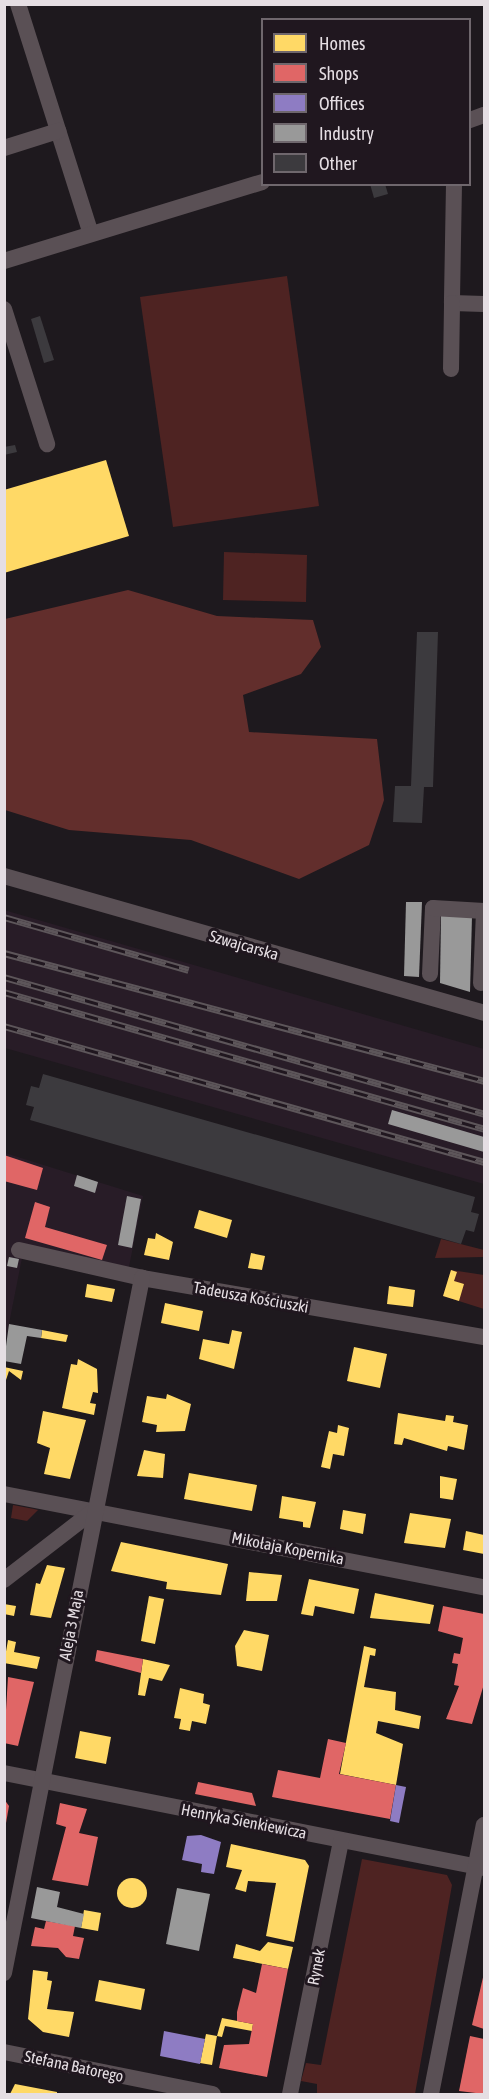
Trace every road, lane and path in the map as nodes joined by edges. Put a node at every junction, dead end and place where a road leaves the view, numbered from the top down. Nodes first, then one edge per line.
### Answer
1 (18, 4) edge
2 (58, 131) junction
3 (4, 148) edge
4 (261, 182) edge
5 (454, 186) edge
6 (91, 234) junction
7 (4, 261) edge
8 (452, 303) junction
9 (484, 304) edge
10 (4, 309) edge
11 (451, 369) dead end
12 (47, 444) dead end
13 (4, 876) edge
14 (484, 911) edge
15 (430, 974) dead end
16 (481, 983) dead end
17 (484, 1013) edge
18 (20, 1250) dead end
19 (141, 1278) junction
20 (484, 1337) edge
21 (4, 1494) edge
22 (92, 1512) junction
23 (4, 1580) edge
24 (484, 1587) edge
25 (4, 1773) edge
26 (42, 1780) junction
27 (484, 1826) edge
28 (341, 1840) junction
29 (480, 1867) edge
30 (4, 1973) edge
31 (4, 2052) edge
32 (213, 2094) edge
33 (290, 2094) edge
34 (431, 2094) edge

1 - 2 street
2 - 3 street
2 - 6 street
4 - 6 street
5 - 8 street
6 - 7 street
8 - 9 street
8 - 11 street
10 - 12 street
13 - 17 street, Szwajcarska
14 - 15 street
14 - 16 street
18 - 19 street, Tadeusza Kościuszki
19 - 20 street, Tadeusza Kościuszki
19 - 22 street, Aleja 3 Maja
21 - 22 street, Mikołaja Kopernika
22 - 23 street
22 - 24 street, Mikołaja Kopernika
22 - 26 street, Aleja 3 Maja
25 - 26 street, Henryka Sienkiewicza
26 - 28 street, Henryka Sienkiewicza
26 - 30 street, Aleja 3 Maja
27 - 29 street
28 - 29 street, Henryka Sienkiewicza
28 - 33 street, Rynek
29 - 34 street
31 - 32 street, Stefana Batorego

